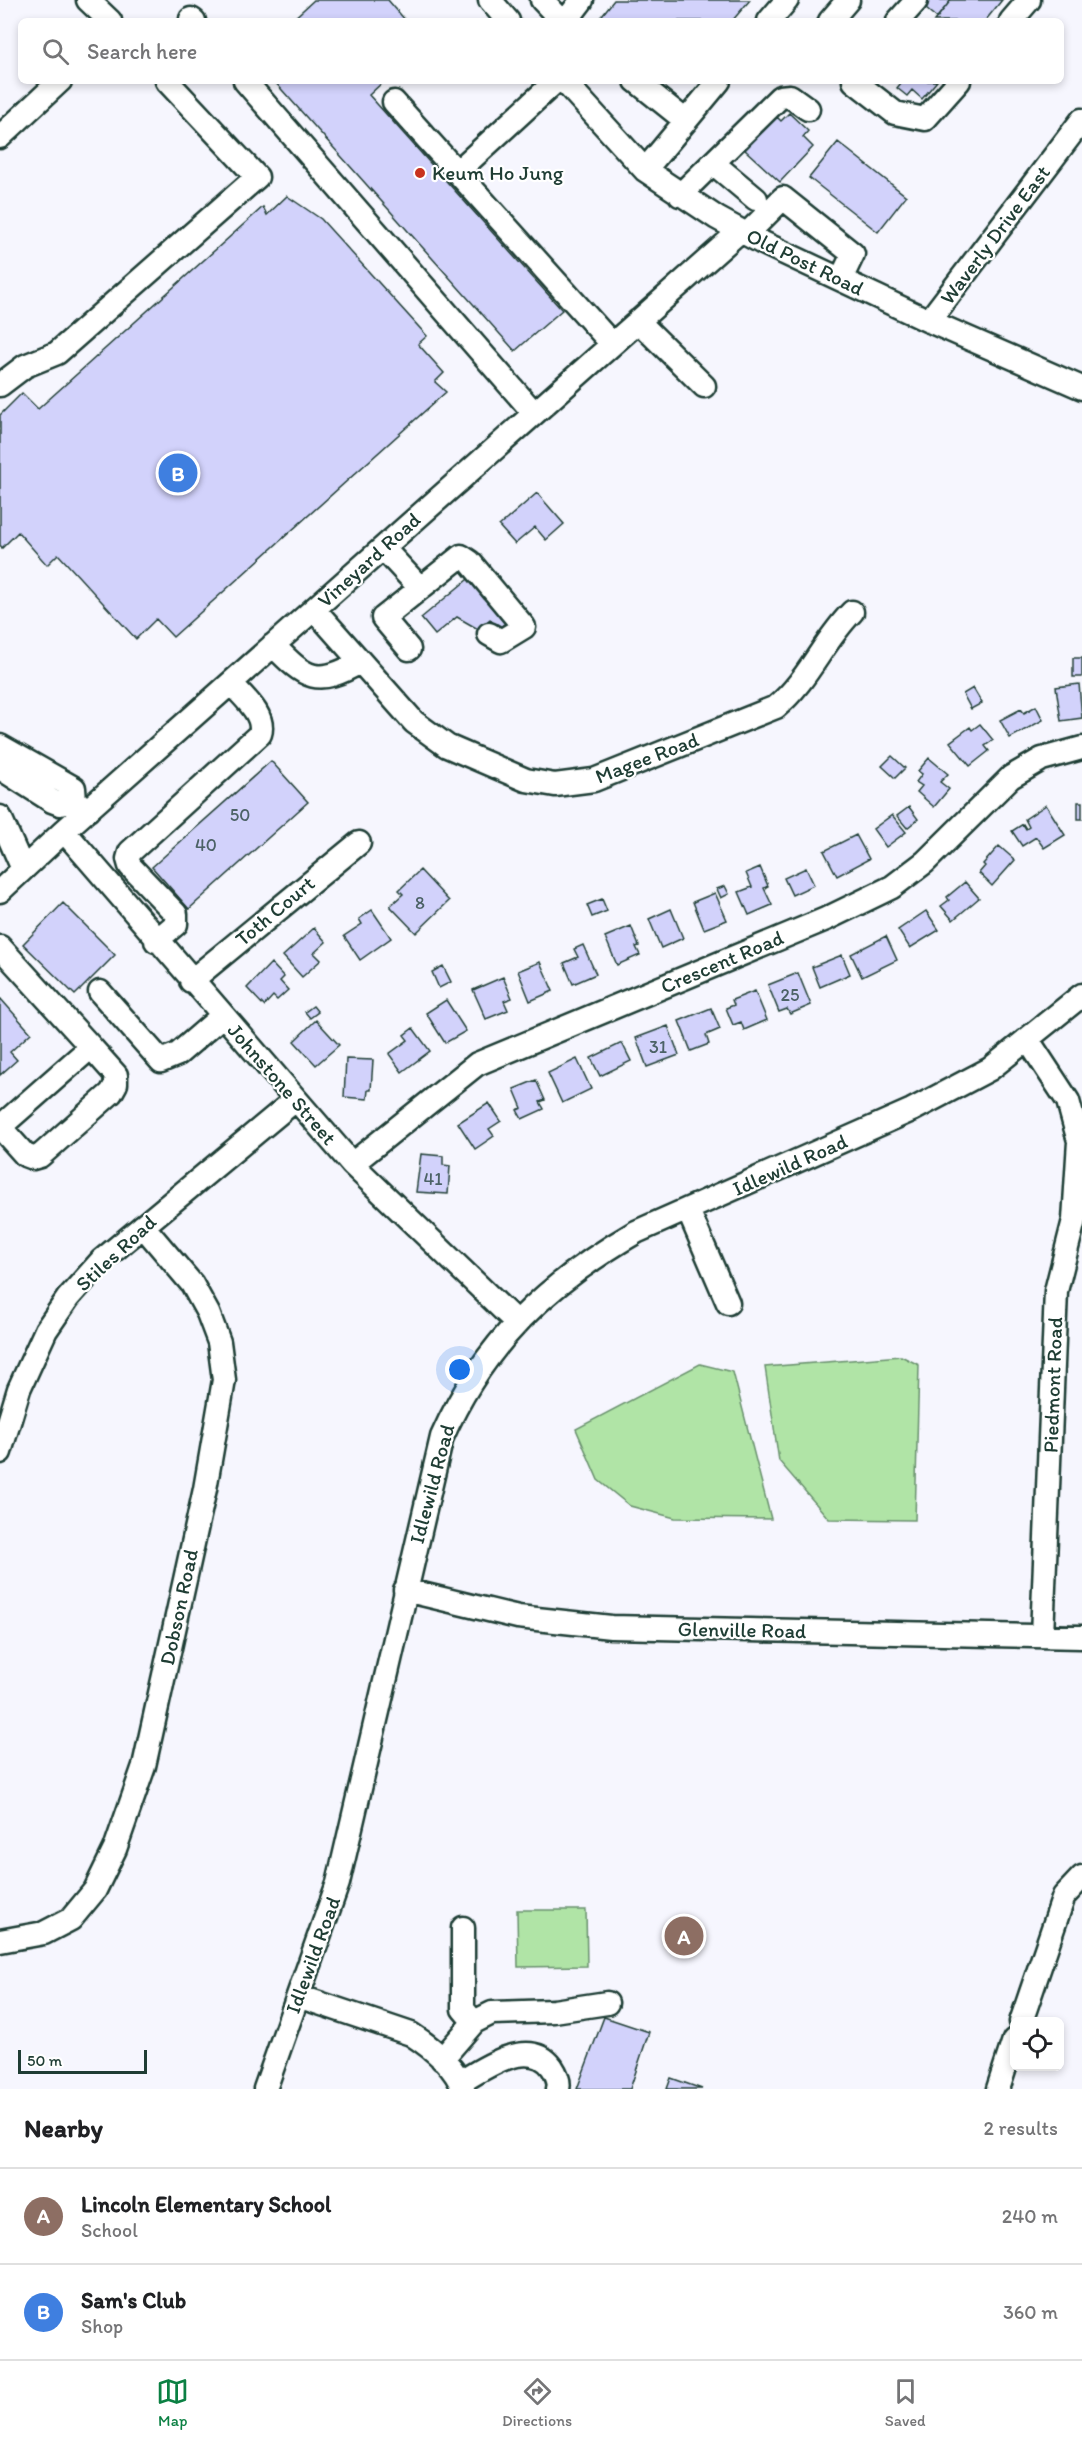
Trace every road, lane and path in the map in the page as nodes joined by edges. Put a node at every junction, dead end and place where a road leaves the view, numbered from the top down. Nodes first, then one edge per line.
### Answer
1 (88, 0) edge
2 (490, 0) edge
3 (542, 0) edge
4 (582, 0) edge
5 (787, 0) edge
6 (848, 0) edge
7 (1029, 0) edge
8 (916, 1) edge
9 (107, 18) edge
10 (505, 18) edge
11 (561, 18) edge
12 (567, 18) edge
13 (772, 18) edge
14 (833, 18) edge
15 (901, 18) edge
16 (1014, 18) edge
17 (57, 84) edge
18 (170, 84) edge
19 (248, 84) edge
20 (553, 84) edge
21 (567, 84) edge
22 (640, 84) edge
23 (717, 84) edge
24 (858, 84) edge
25 (956, 84) edge
26 (394, 102) dead end
27 (808, 109) dead end
28 (1082, 120) edge
29 (686, 121) junction
30 (0, 136) edge
31 (713, 164) junction
32 (645, 170) junction
33 (457, 172) junction
34 (680, 195) junction
35 (756, 199) dead end
36 (743, 233) junction
37 (841, 279) junction
38 (638, 321) junction
39 (929, 321) junction
40 (612, 344) junction
41 (0, 385) edge
42 (704, 386) dead end
43 (1082, 388) edge
44 (534, 413) junction
45 (383, 548) junction
46 (420, 588) junction
47 (314, 609) junction
48 (852, 612) dead end
49 (489, 634) dead end
50 (273, 645) junction
51 (409, 649) dead end
52 (360, 662) junction
53 (231, 683) junction
54 (0, 746) edge
55 (1082, 748) edge
56 (0, 768) edge
57 (81, 805) junction
58 (0, 817) edge
59 (64, 831) junction
60 (359, 843) dead end
61 (23, 869) junction
62 (0, 891) edge
63 (156, 941) junction
64 (0, 947) edge
65 (191, 981) junction
66 (100, 992) dead end
67 (1082, 995) edge
68 (222, 1016) junction
69 (1028, 1040) junction
70 (91, 1047) junction
71 (295, 1100) junction
72 (0, 1127) edge
73 (352, 1164) junction
74 (688, 1210) junction
75 (143, 1226) junction
76 (728, 1303) dead end
77 (516, 1322) junction
78 (0, 1452) edge
79 (405, 1590) junction
80 (1042, 1636) junction
81 (1082, 1637) edge
82 (1082, 1877) edge
83 (463, 1928) dead end
84 (0, 1941) edge
85 (298, 1996) junction
86 (607, 2003) dead end
87 (1023, 2017) edge
88 (474, 2022) junction
89 (1010, 2052) edge
90 (442, 2059) junction
91 (462, 2086) edge
92 (265, 2089) edge
93 (558, 2089) edge
94 (998, 2089) edge

1 - 9 street
2 - 10 street
3 - 11 street
4 - 12 street
5 - 13 street
6 - 14 street
7 - 16 street
8 - 15 street
17 - 30 street
18 - 41 street
19 - 44 street
20 - 33 street
21 - 32 street, Old Post Road
22 - 29 street
23 - 29 street
24 - 25 street
26 - 33 street
27 - 31 street
28 - 39 street, Waverly Drive East
29 - 32 street
31 - 34 street
31 - 35 street
32 - 34 street, Old Post Road
33 - 40 street
34 - 36 street, Old Post Road
36 - 37 street, Old Post Road
36 - 37 street, Vineyard Road
36 - 38 street, Vineyard Road
37 - 39 street, Old Post Road
38 - 40 street, Vineyard Road
38 - 42 street
39 - 43 street, Old Post Road
40 - 44 street, Vineyard Road
44 - 45 street, Vineyard Road
45 - 46 street
45 - 47 street, Vineyard Road
46 - 49 street
46 - 51 street
47 - 50 street, Vineyard Road
47 - 52 street, Magee Road
48 - 52 street, Magee Road
50 - 52 street
50 - 53 street, Vineyard Road
53 - 57 street, Vineyard Road
53 - 63 street
54 - 57 street
55 - 73 street, Crescent Road
56 - 57 street
57 - 59 street, Vineyard Road
58 - 61 street
59 - 61 street, Vineyard Road
59 - 63 street, Johnstone Street
60 - 65 street, Toth Court
61 - 62 street, Vineyard Road
63 - 65 street, Johnstone Street
64 - 70 street
65 - 68 street, Johnstone Street
66 - 68 street
67 - 69 street, Idlewild Road
68 - 71 street, Johnstone Street
69 - 74 street, Idlewild Road
69 - 80 street, Piedmont Road
70 - 72 street
70 - 72 street
71 - 73 street, Johnstone Street
71 - 75 street, Stiles Road
73 - 77 street, Johnstone Street
74 - 76 street
74 - 77 street, Idlewild Road
75 - 78 street, Stiles Road
75 - 84 street, Dobson Road
77 - 79 street, Idlewild Road
79 - 80 street, Glenville Road
79 - 85 street, Idlewild Road
80 - 81 street, Glenville Road
82 - 87 street
83 - 88 street
85 - 90 street
85 - 92 street, Idlewild Road
86 - 88 street
88 - 90 street
89 - 94 street
90 - 91 street
91 - 93 street

